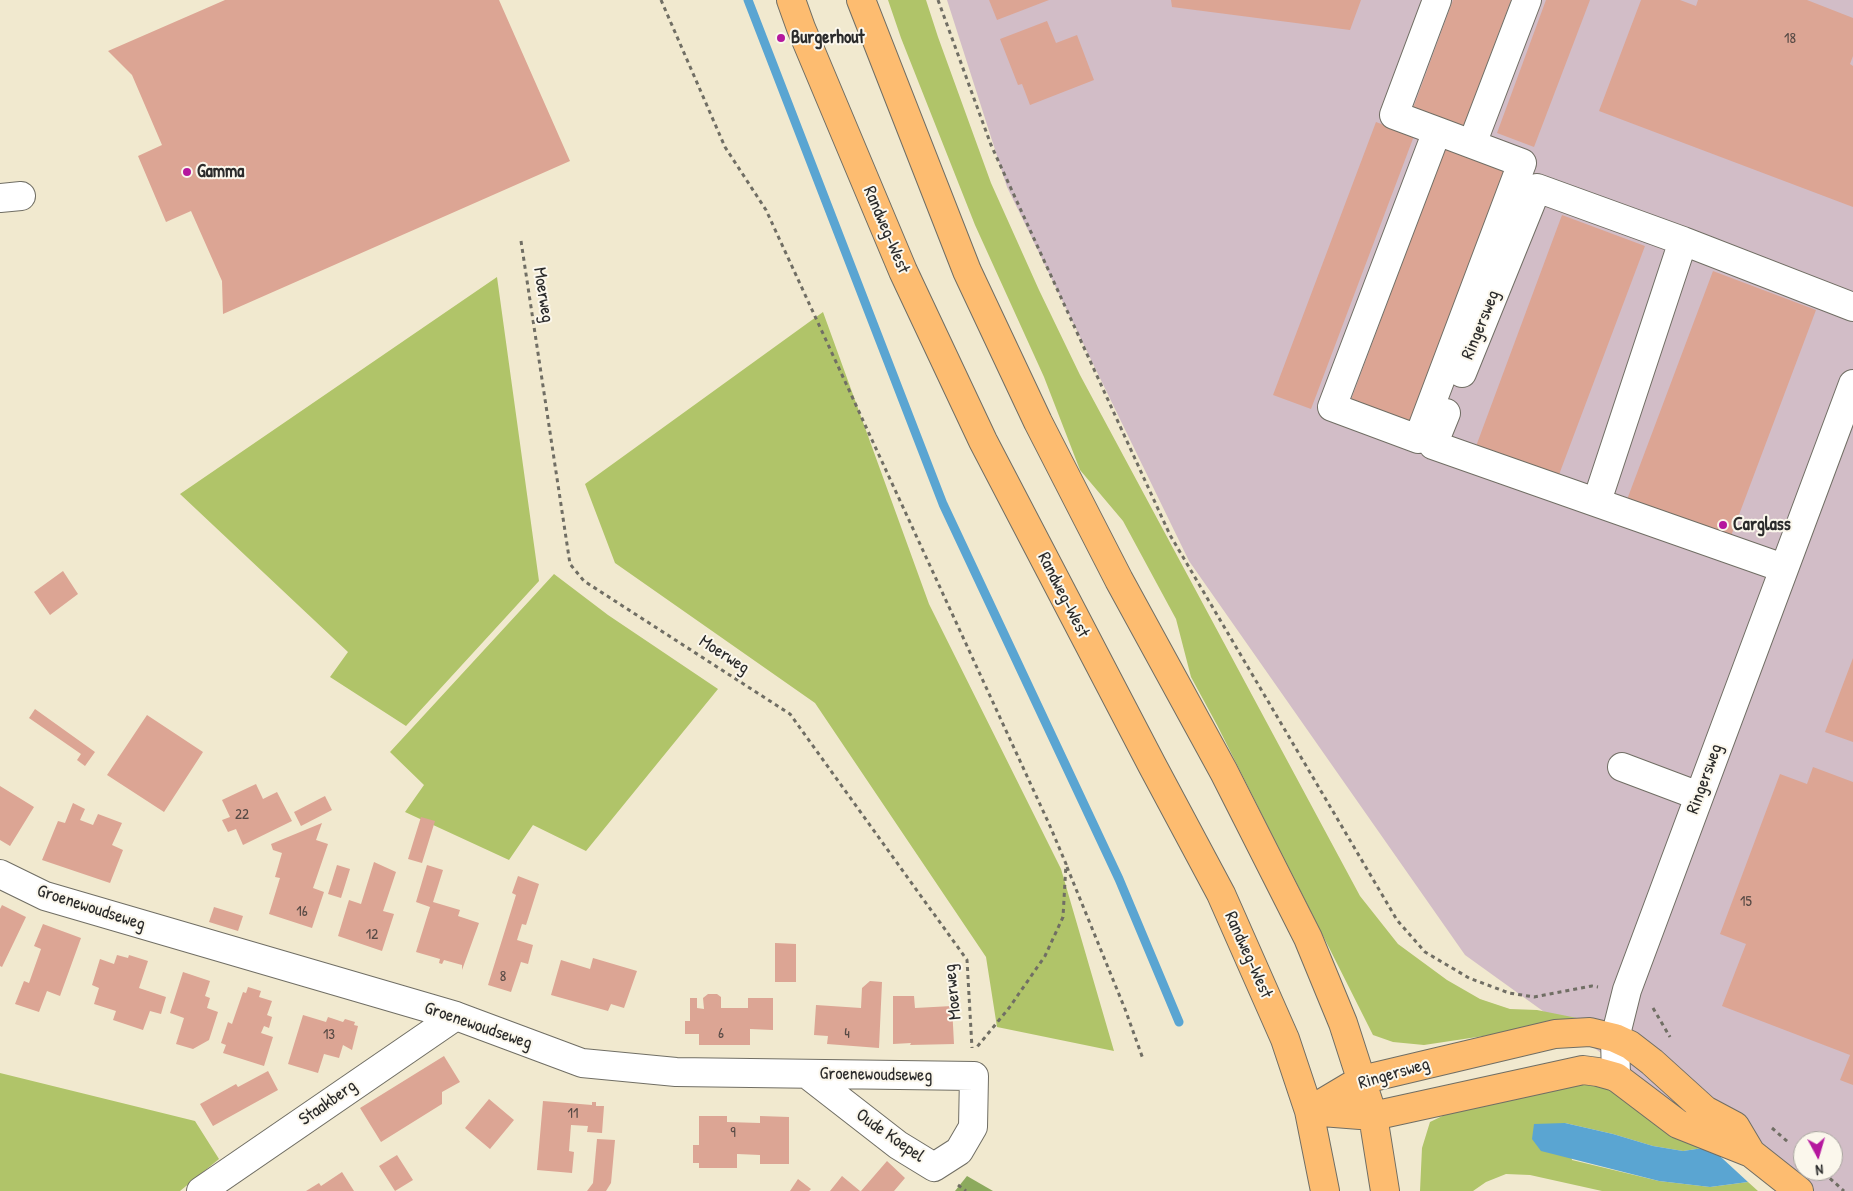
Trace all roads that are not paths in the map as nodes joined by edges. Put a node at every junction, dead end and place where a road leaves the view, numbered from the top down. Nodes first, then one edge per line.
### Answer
1 (791, 0) edge
2 (861, 0) edge
3 (1437, 0) edge
4 (1527, 0) edge
5 (1437, 131) junction
6 (1472, 144) junction
7 (1683, 241) junction
8 (1853, 307) edge
9 (1853, 384) edge
10 (1597, 501) junction
11 (1783, 568) junction
12 (1622, 767) dead end
13 (1699, 796) junction
14 (0, 874) edge
15 (456, 1016) junction
16 (1615, 1038) junction
17 (973, 1065) joint
18 (808, 1075) junction
19 (1616, 1077) junction
20 (1361, 1080) junction
21 (1309, 1110) junction
22 (1373, 1116) junction
23 (1751, 1153) junction
24 (201, 1191) edge
25 (1325, 1191) edge
26 (1385, 1191) edge
27 (1800, 1191) edge

1 - 21 main road, Randweg-West
2 - 20 main road
3 - 5 street
4 - 6 street
5 - 6 street
5 - 6 street
7 - 8 street, Ringersweg
7 - 10 street
7 - 10 street, Ringersweg
9 - 11 street, Ringersweg
10 - 11 street, Ringersweg
11 - 13 street, Ringersweg
12 - 13 street
13 - 16 street, Ringersweg
14 - 15 street, Groenewoudseweg
15 - 18 street, Groenewoudseweg
15 - 24 street, Staakberg
16 - 19 street, Ringersweg
16 - 20 main road, Ringersweg
16 - 23 main road, Ringersweg
17 - 18 street, Groenewoudseweg
17 - 18 street, Oude Koepel
19 - 22 main road, Ringersweg
19 - 23 main road, Ringersweg
20 - 21 main road, Ringersweg
20 - 22 main road
21 - 22 main road, Ringersweg
21 - 25 main road, Randweg-West
22 - 26 main road
23 - 27 main road, Ringersweg

